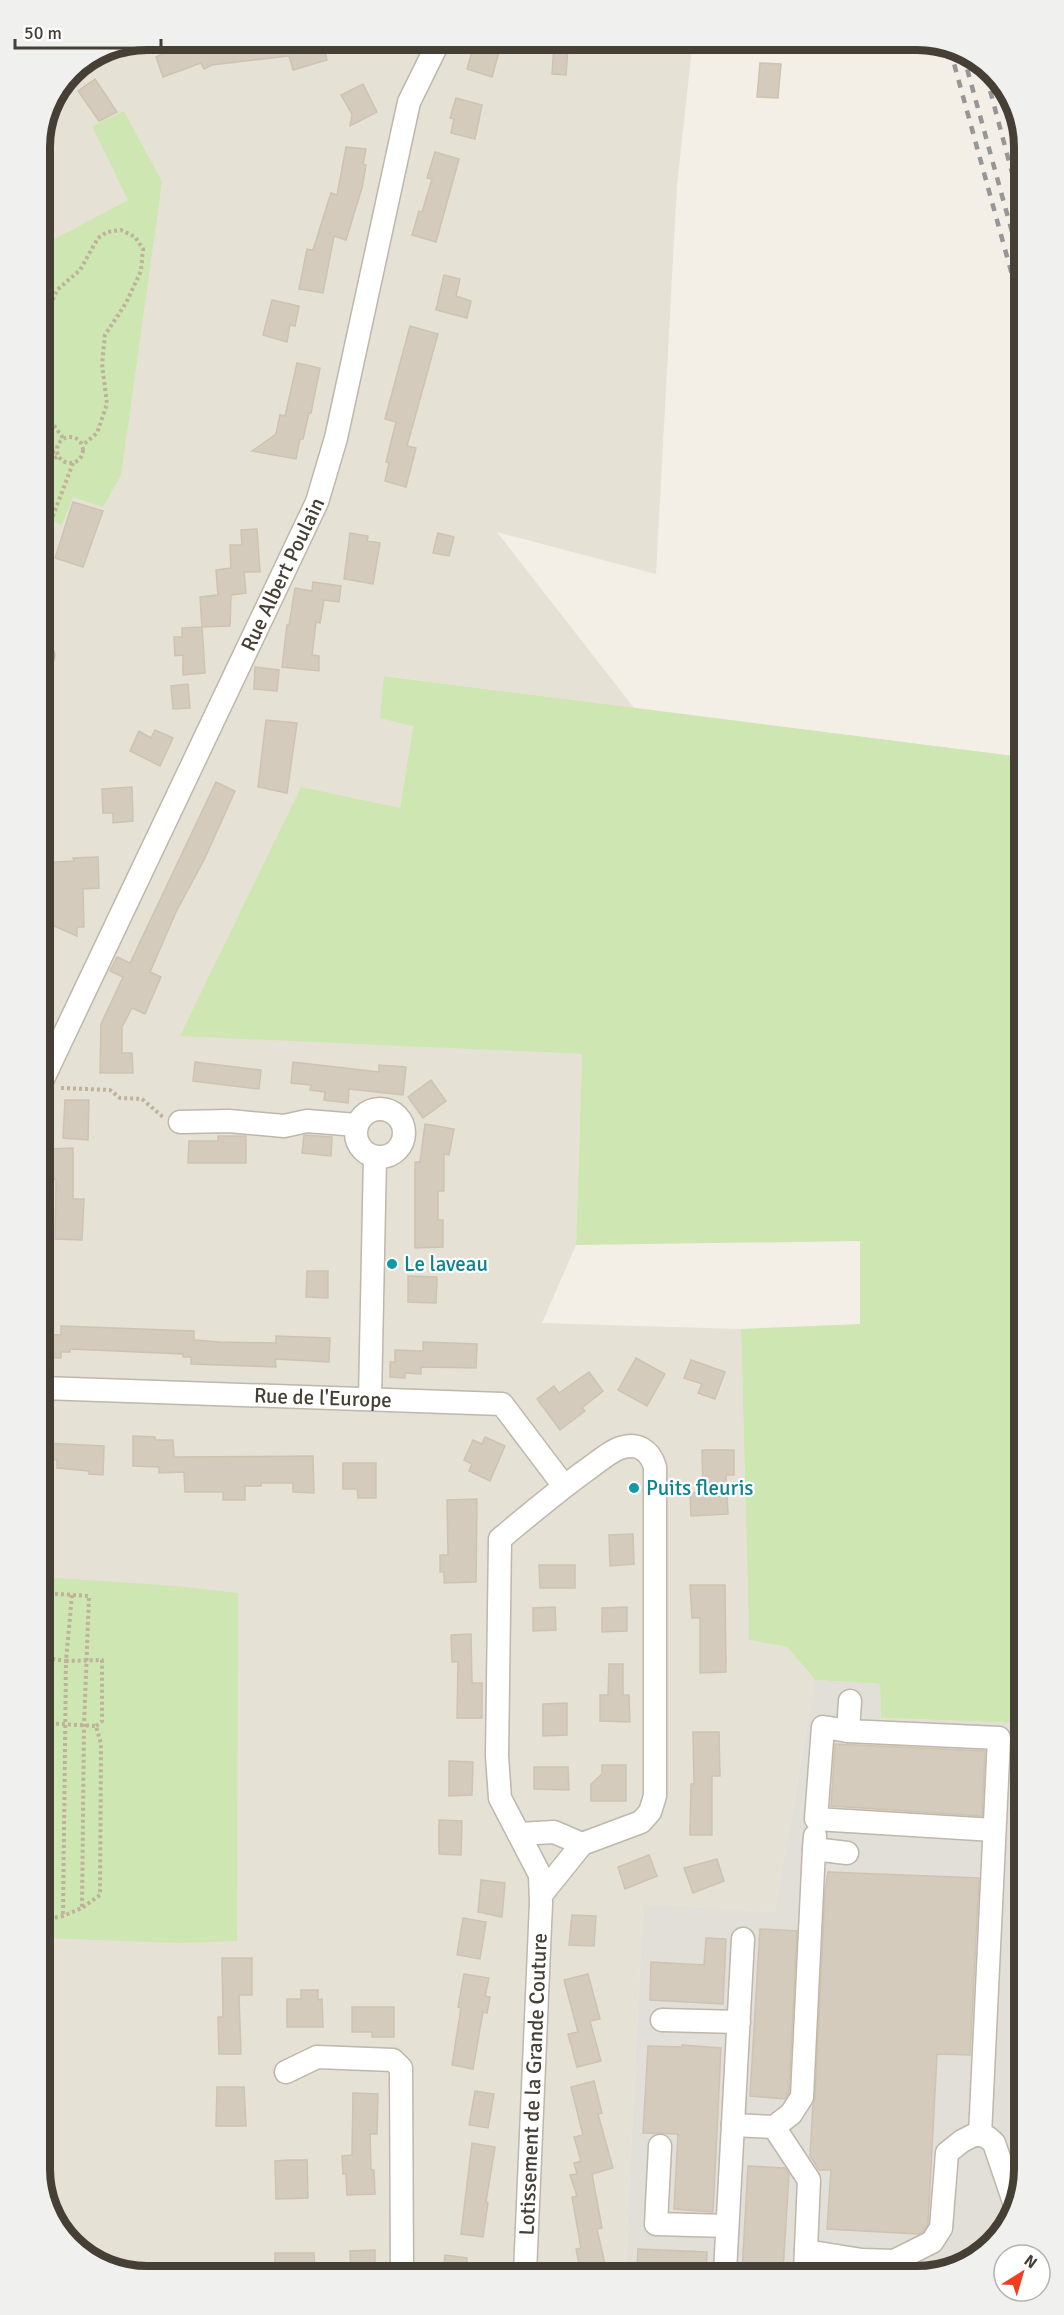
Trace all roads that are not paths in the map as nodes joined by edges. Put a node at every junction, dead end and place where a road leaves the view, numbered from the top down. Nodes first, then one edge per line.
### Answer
1 (435, 50) edge
2 (50, 1078) edge
3 (180, 1122) road end
4 (357, 1125) junction
5 (375, 1157) junction
6 (50, 1388) edge
7 (370, 1399) junction
8 (564, 1486) junction
9 (850, 1701) dead end
10 (848, 1731) junction
11 (816, 1819) junction
12 (994, 1830) junction
13 (519, 1834) junction
14 (582, 1844) junction
15 (814, 1849) junction
16 (847, 1853) dead end
17 (541, 1895) junction
18 (744, 1939) dead end
19 (662, 2020) dead end
20 (739, 2022) junction
21 (286, 2072) dead end
22 (733, 2125) junction
23 (774, 2127) junction
24 (980, 2135) junction
25 (660, 2146) dead end
26 (1011, 2194) edge
27 (727, 2226) junction
28 (805, 2261) edge
29 (402, 2265) edge
30 (525, 2265) edge
31 (725, 2266) edge

1 - 2 street, Rue Albert Poulain
3 - 4 street
4 - 5 street
4 - 5 street
5 - 7 street
6 - 7 street, Rue de l'Europe
7 - 8 street, Rue de l'Europe
8 - 13 street, Lotissement de la Grande Couture
8 - 14 street, Lotissement de la Grande Couture
9 - 10 street
10 - 11 street
10 - 12 street
11 - 12 street
11 - 15 street
12 - 24 street
13 - 14 street
13 - 17 street, Lotissement de la Grande Couture
14 - 17 street
15 - 16 street
15 - 23 street
17 - 30 street, Lotissement de la Grande Couture
18 - 20 street
19 - 20 street
20 - 22 street
21 - 29 street
22 - 23 street
22 - 27 street
23 - 28 street
24 - 26 street
24 - 28 street
25 - 27 street
27 - 31 street

